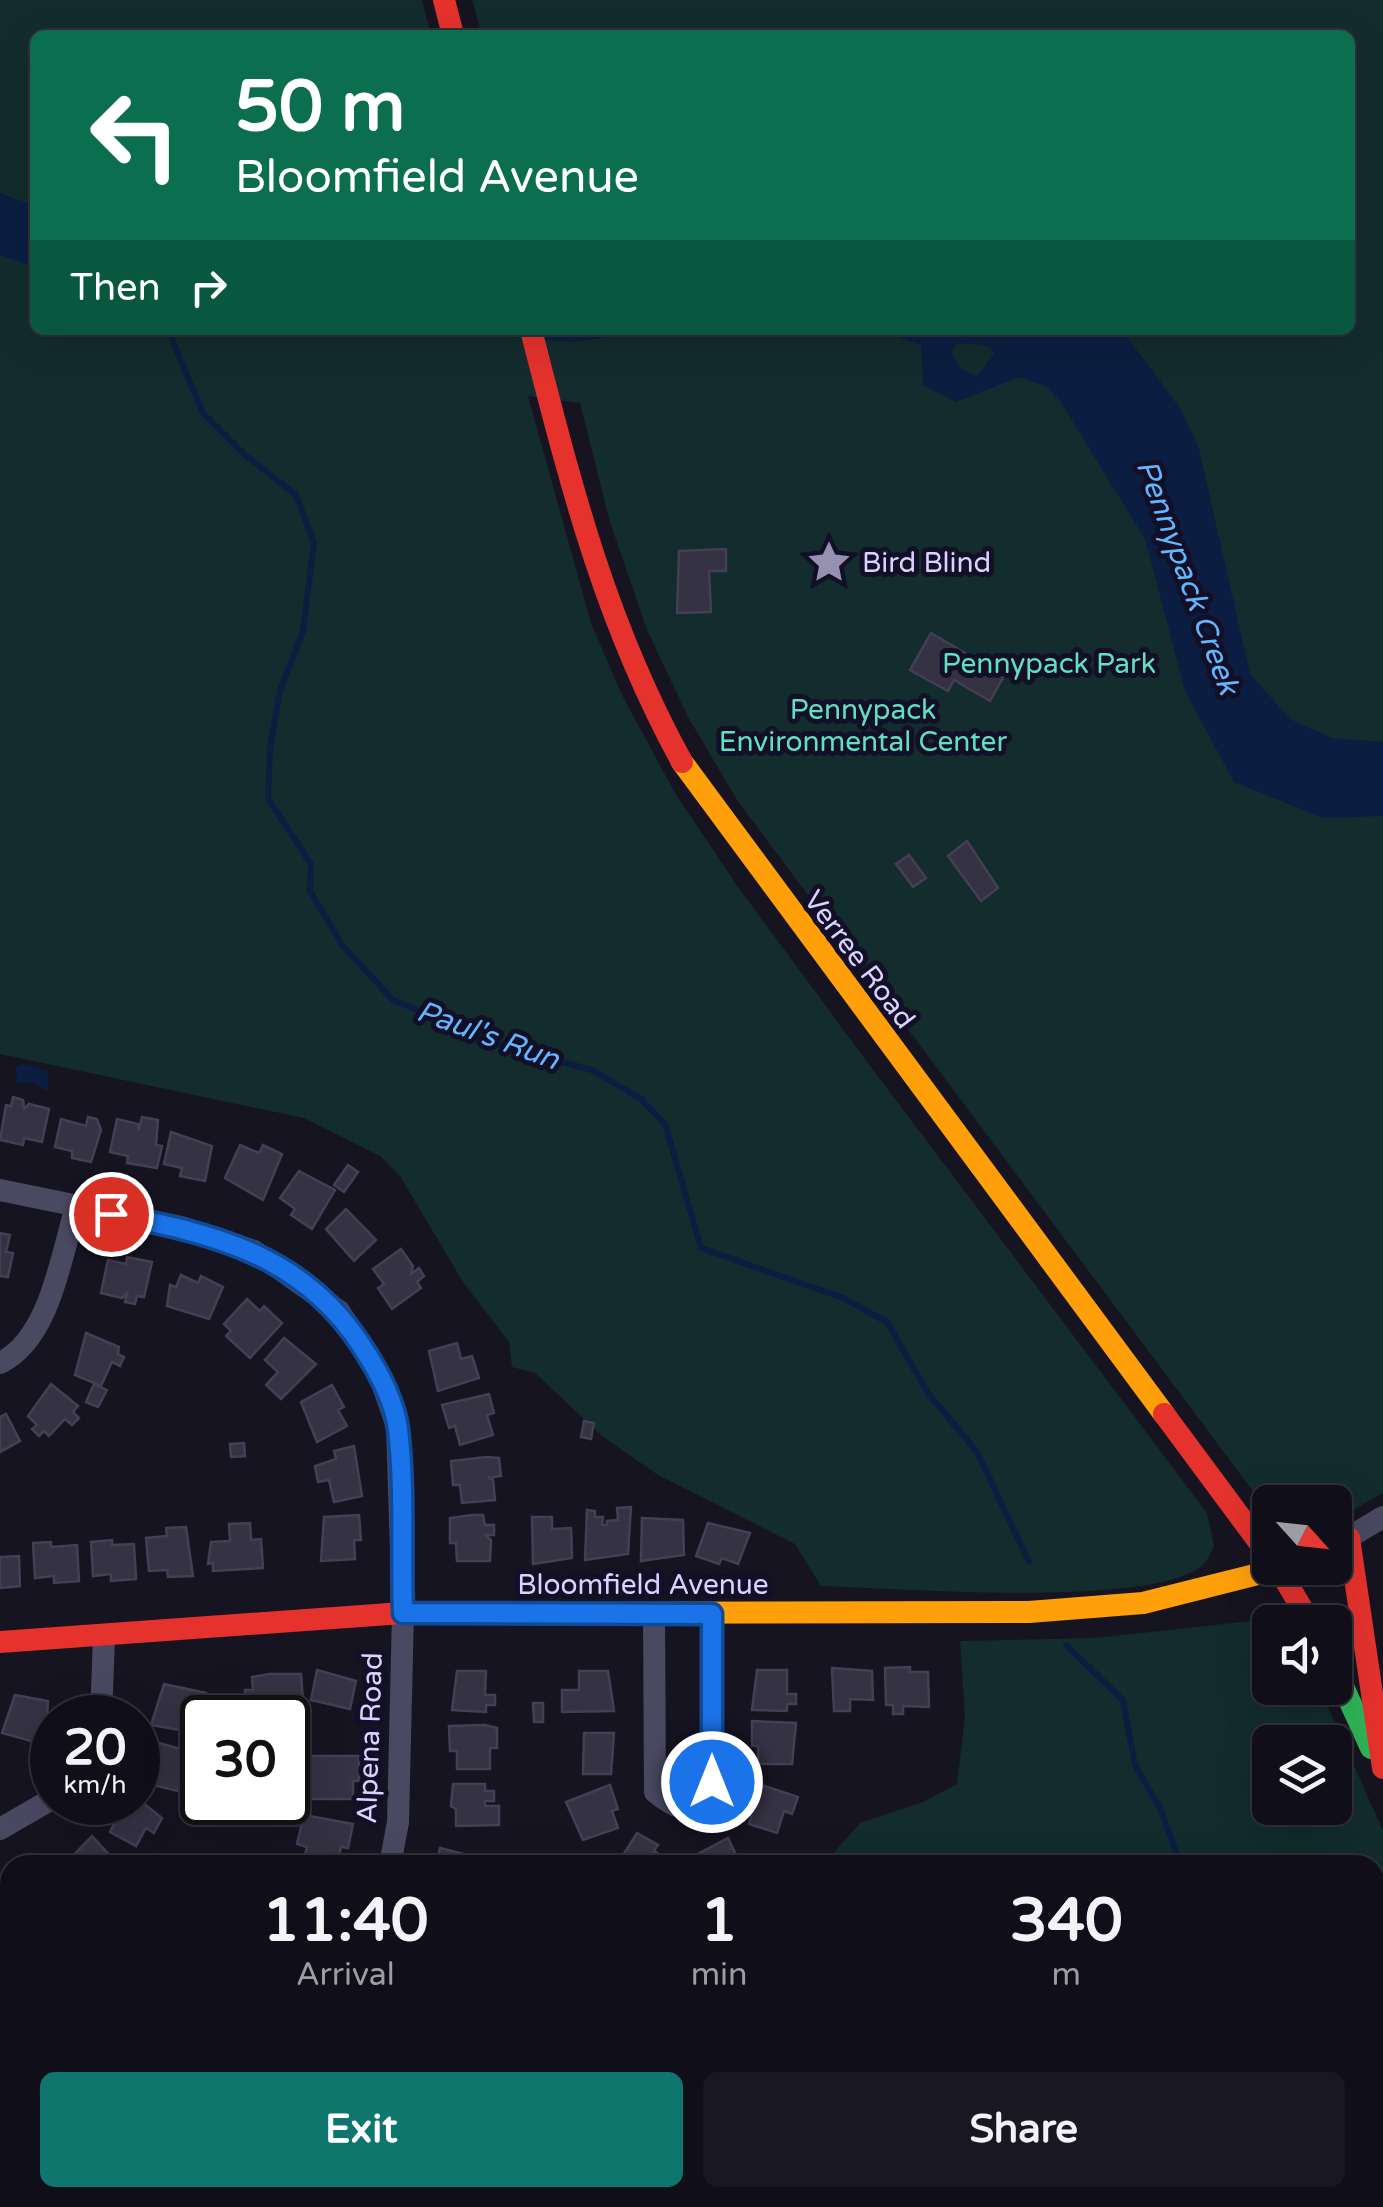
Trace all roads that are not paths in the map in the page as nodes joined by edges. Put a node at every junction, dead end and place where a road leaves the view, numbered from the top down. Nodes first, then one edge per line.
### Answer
1 (444, 0) edge
2 (452, 30) edge
3 (532, 335) edge
4 (0, 1190) edge
5 (76, 1208) junction
6 (0, 1363) edge
7 (1383, 1518) edge
8 (1252, 1532) edge
9 (1352, 1536) edge
10 (1252, 1575) edge
11 (1350, 1585) edge
12 (403, 1613) junction
13 (712, 1614) junction
14 (654, 1615) junction
15 (104, 1636) junction
16 (0, 1642) edge
17 (102, 1695) edge
18 (1351, 1705) edge
19 (1383, 1768) edge
20 (1383, 1780) edge
21 (30, 1811) edge
22 (0, 1829) edge
23 (392, 1855) edge

1 - 2 main road
3 - 8 main road, Verree Road
4 - 5 street, Alpena Road
5 - 6 street
5 - 12 street, Alpena Road
7 - 9 street
10 - 13 main road, Bloomfield Avenue
11 - 19 main road
12 - 14 main road, Bloomfield Avenue
12 - 15 main road, Bloomfield Avenue
12 - 23 street, Alpena Road
13 - 14 main road, Bloomfield Avenue
13 - 14 street
15 - 16 main road, Bloomfield Avenue
15 - 17 street
18 - 20 main road
21 - 22 street

